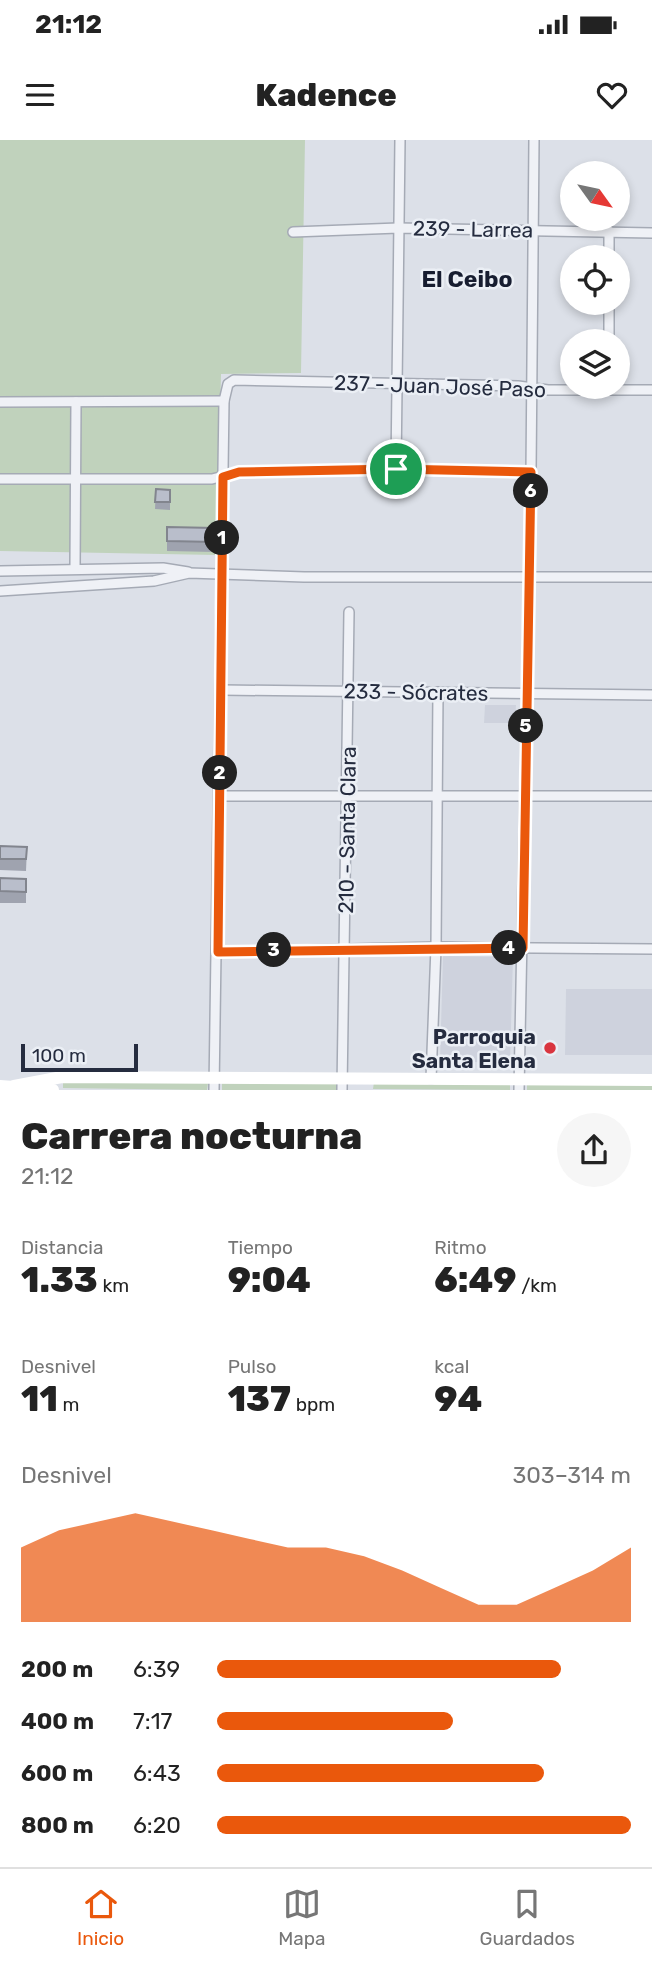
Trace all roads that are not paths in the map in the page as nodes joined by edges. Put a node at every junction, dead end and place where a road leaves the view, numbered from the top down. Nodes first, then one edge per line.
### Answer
1 (400, 140) edge
2 (534, 140) edge
3 (398, 228) junction
4 (533, 230) junction
5 (560, 230) edge
6 (609, 231) joint
7 (293, 232) dead end
8 (652, 233) edge
9 (609, 245) edge
10 (397, 384) junction
11 (533, 388) junction
12 (560, 388) edge
13 (630, 389) edge
14 (652, 390) edge
15 (224, 401) junction
16 (0, 402) edge
17 (76, 402) junction
18 (396, 469) junction
19 (531, 472) junction
20 (223, 477) junction
21 (0, 479) edge
22 (76, 479) junction
23 (75, 569) junction
24 (0, 571) edge
25 (189, 573) junction
26 (222, 574) junction
27 (652, 577) edge
28 (527, 578) junction
29 (0, 591) edge
30 (349, 612) dead end
31 (222, 690) junction
32 (349, 691) junction
33 (438, 692) junction
34 (527, 693) junction
35 (652, 695) edge
36 (219, 796) junction
37 (652, 796) edge
38 (525, 797) junction
39 (349, 798) junction
40 (438, 798) junction
41 (436, 947) junction
42 (345, 948) junction
43 (523, 948) junction
44 (652, 949) edge
45 (218, 952) junction
46 (431, 1079) junction
47 (652, 1080) edge
48 (215, 1085) edge
49 (342, 1085) edge
50 (366, 1085) edge
51 (519, 1085) edge
52 (7, 1086) edge
53 (55, 1086) edge

1 - 3 street
2 - 4 street
3 - 4 street, 239 - Larrea
3 - 7 street, 239 - Larrea
3 - 10 street
4 - 5 street, 239 - Larrea
4 - 11 street
6 - 8 street, 239 - Larrea
6 - 9 street
10 - 11 street, 237 - Juan José Paso
10 - 15 street, 237 - Juan José Paso
10 - 18 street
11 - 12 street, 237 - Juan José Paso
11 - 19 street
13 - 14 street, 237 - Juan José Paso
15 - 17 street
15 - 20 street
16 - 17 street
17 - 22 street
18 - 19 street
18 - 20 street
19 - 28 street
20 - 22 street
20 - 26 street
21 - 22 street
22 - 23 street
23 - 24 street
23 - 25 street
25 - 26 street
25 - 29 street
26 - 28 street
26 - 31 street
27 - 28 street
28 - 34 street
30 - 32 street, 210 - Santa Clara
31 - 32 street, 233 - Sócrates
31 - 36 street
32 - 33 street, 233 - Sócrates
32 - 39 street, 210 - Santa Clara
33 - 34 street, 233 - Sócrates
33 - 40 street
34 - 35 street, 233 - Sócrates
34 - 38 street
36 - 39 street
36 - 45 street
37 - 38 street
38 - 40 street
38 - 43 street
39 - 40 street
39 - 42 street, 210 - Santa Clara
40 - 41 street
41 - 42 street
41 - 43 street
41 - 46 street
42 - 45 street
42 - 49 street, 210 - Santa Clara
43 - 44 street
43 - 51 street
45 - 48 street
46 - 50 street
46 - 51 street
47 - 51 street
48 - 49 street
48 - 53 street
49 - 50 street
52 - 53 street

